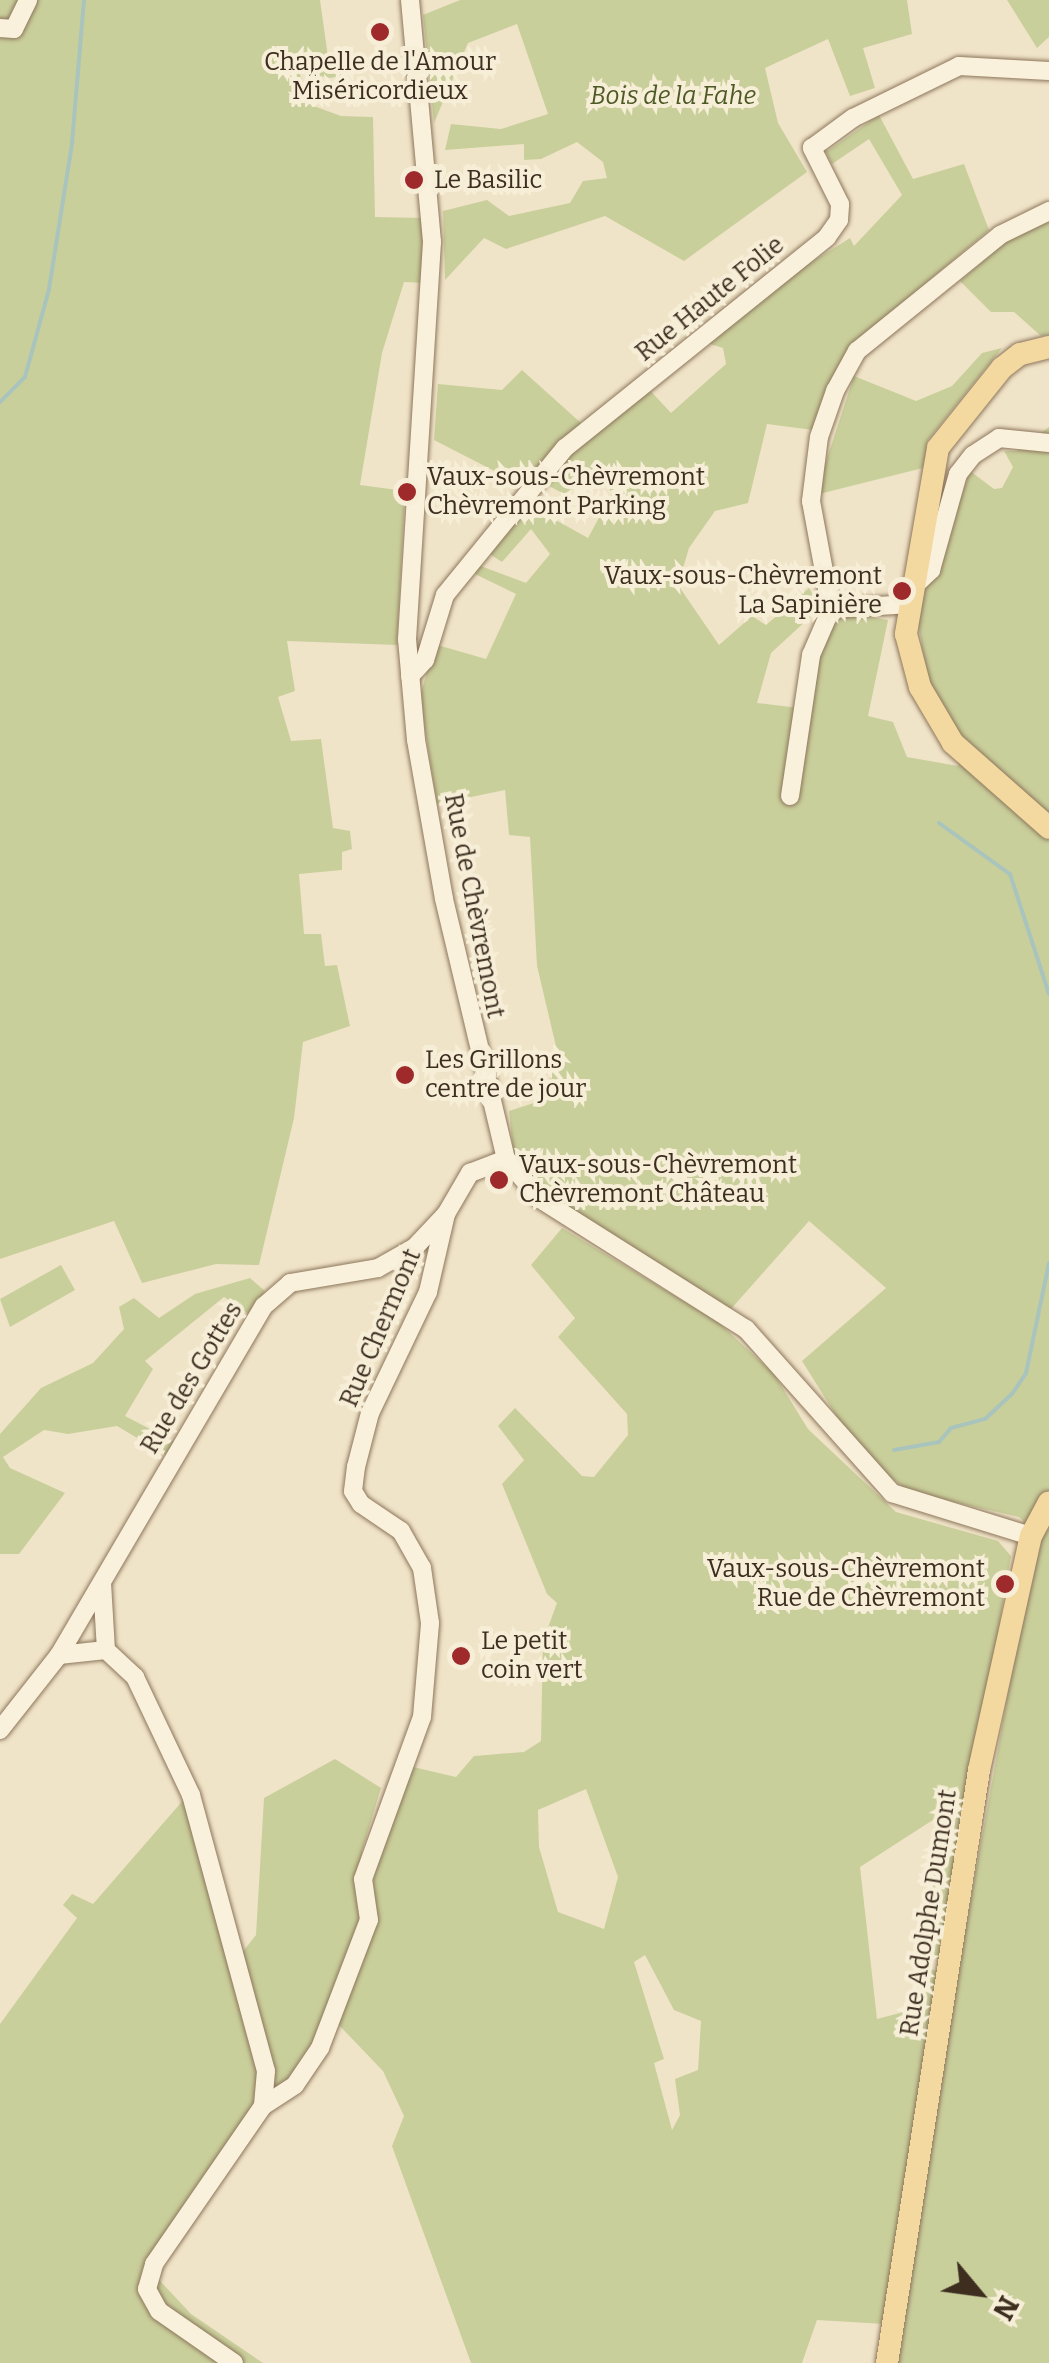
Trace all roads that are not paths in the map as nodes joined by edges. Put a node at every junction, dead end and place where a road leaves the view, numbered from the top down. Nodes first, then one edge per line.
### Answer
1 (28, 0) edge
2 (410, 0) edge
3 (0, 28) edge
4 (1049, 71) edge
5 (1049, 211) edge
6 (1049, 347) edge
7 (1049, 442) edge
8 (911, 596) junction
9 (831, 609) junction
10 (410, 676) junction
11 (790, 796) dead end
12 (1049, 828) edge
13 (506, 1159) junction
14 (446, 1214) junction
15 (1049, 1502) edge
16 (1031, 1536) junction
17 (102, 1576) junction
18 (106, 1650) junction
19 (59, 1656) junction
20 (0, 1730) edge
21 (263, 2106) junction
22 (888, 2351) edge
23 (234, 2363) edge

1 - 3 street
2 - 10 street, Rue de Chèvremont
4 - 10 street, Rue Haute Folie
5 - 9 street
6 - 8 main road
7 - 8 street
8 - 9 street
8 - 12 main road
9 - 11 street
10 - 13 street, Rue de Chèvremont
13 - 14 street, Rue des Gottes
13 - 16 street, Rue de Chèvremont
14 - 17 street, Rue des Gottes
14 - 21 street, Rue Chermont
15 - 16 main road, Rue Adolphe Dumont
16 - 22 main road, Rue Adolphe Dumont
17 - 18 street
17 - 19 street, Rue des Gottes
18 - 19 street
18 - 21 street
19 - 20 street, Rue des Gottes
21 - 23 street

